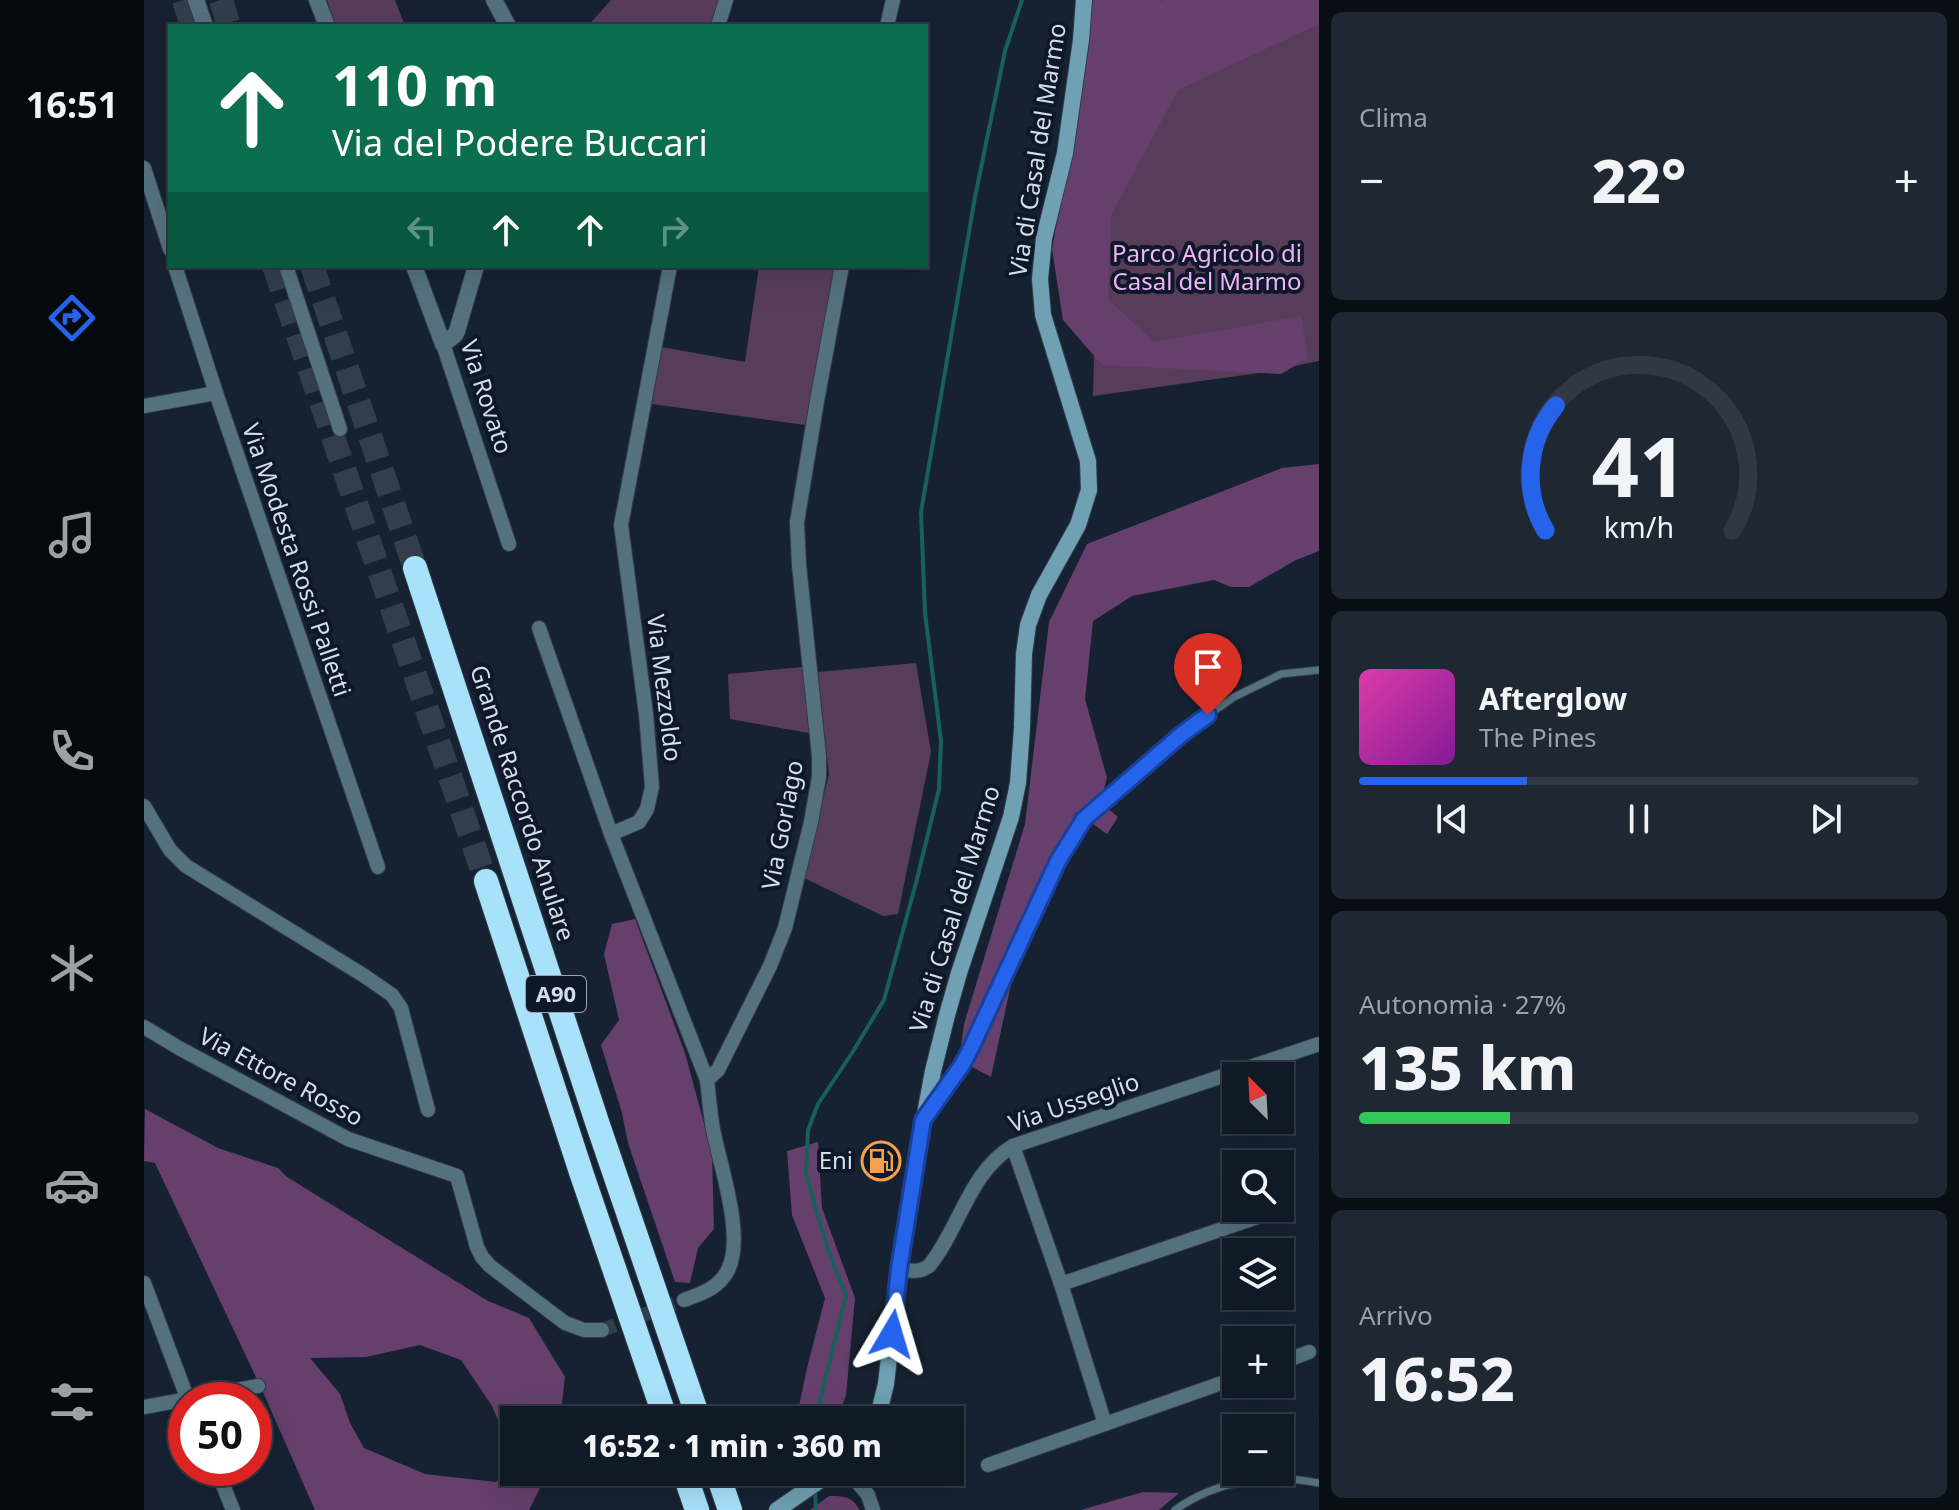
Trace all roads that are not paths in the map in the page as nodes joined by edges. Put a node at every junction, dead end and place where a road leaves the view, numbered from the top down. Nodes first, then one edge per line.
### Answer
1 (196, 0) edge
2 (317, 0) edge
3 (494, 0) edge
4 (726, 0) edge
5 (893, 0) edge
6 (1084, 0) edge
7 (204, 24) edge
8 (326, 24) edge
9 (507, 24) edge
10 (719, 24) edge
11 (887, 24) edge
12 (144, 168) edge
13 (168, 243) edge
14 (176, 268) edge
15 (287, 268) edge
16 (415, 268) edge
17 (475, 268) edge
18 (670, 268) edge
19 (842, 268) edge
20 (443, 344) junction
21 (216, 393) junction
22 (144, 406) edge
23 (340, 429) dead end
24 (509, 544) dead end
25 (415, 568) tunnel mouth
26 (539, 628) dead end
27 (1319, 670) edge
28 (144, 806) edge
29 (611, 834) junction
30 (378, 867) dead end
31 (486, 881) tunnel mouth
32 (144, 1027) edge
33 (1319, 1044) edge
34 (707, 1080) junction
35 (428, 1110) dead end
36 (923, 1120) junction
37 (1013, 1146) junction
38 (1243, 1222) edge
39 (899, 1269) junction
40 (144, 1283) edge
41 (1061, 1284) junction
42 (684, 1300) tunnel mouth
43 (602, 1330) tunnel mouth
44 (1309, 1352) dead end
45 (1294, 1358) edge
46 (181, 1382) edge
47 (1222, 1383) edge
48 (168, 1403) edge
49 (661, 1406) edge
50 (694, 1406) edge
51 (880, 1406) edge
52 (144, 1407) edge
53 (1105, 1424) junction
54 (988, 1465) dead end
55 (1319, 1483) edge
56 (223, 1486) edge
57 (689, 1486) edge
58 (722, 1486) edge
59 (812, 1486) edge
60 (861, 1486) edge
61 (233, 1510) edge
62 (697, 1510) edge
63 (730, 1510) edge
64 (777, 1510) edge
65 (873, 1510) edge
66 (1175, 1510) edge

1 - 7 street
2 - 8 street
3 - 9 street
4 - 10 street
5 - 11 street
6 - 36 main road, Via di Casal del Marmo
12 - 13 street
14 - 21 street, Via Modesta Rossi Palletti
15 - 23 street
16 - 20 street, Via Rovato
17 - 20 street
18 - 29 street, Via Mezzoldo
19 - 34 street, Via Gorlago
20 - 24 street, Via Rovato
21 - 22 street
21 - 30 street, Via Modesta Rossi Palletti
25 - 50 highway, Grande Raccordo Anulare / A90
26 - 29 street
27 - 36 lane
28 - 35 street
29 - 34 street
31 - 49 highway, A90
32 - 43 street, Via Ettore Rosso
33 - 37 street, Via Usseglio
34 - 42 street
36 - 39 main road, Via di Casal del Marmo
37 - 39 street, Via Usseglio
37 - 41 street
38 - 41 street
39 - 51 main road, Via di Casal del Marmo
40 - 46 street
41 - 53 street
44 - 45 street
47 - 53 street
48 - 52 street
53 - 54 street
55 - 66 lane
56 - 61 street
57 - 62 highway
58 - 63 highway
59 - 64 main road
60 - 65 street

